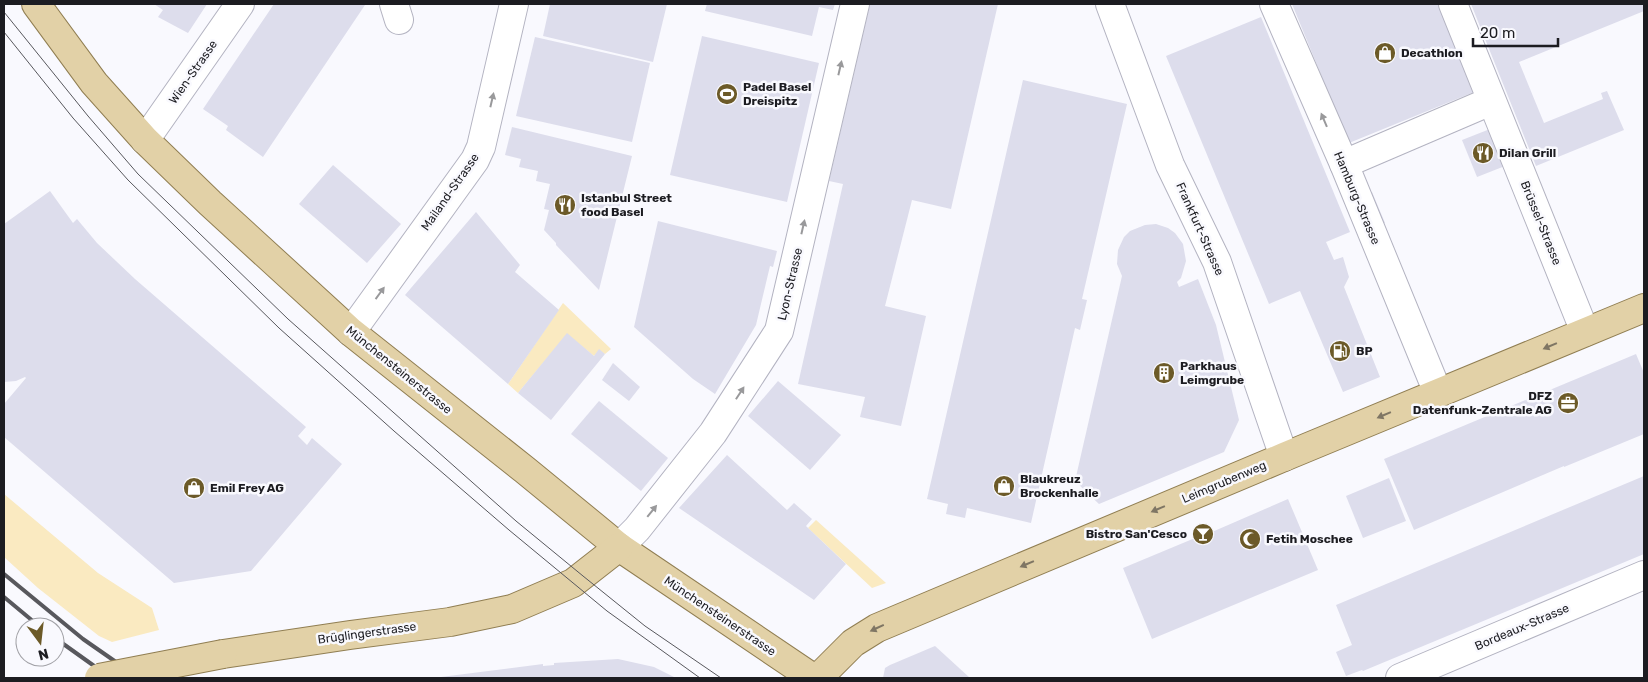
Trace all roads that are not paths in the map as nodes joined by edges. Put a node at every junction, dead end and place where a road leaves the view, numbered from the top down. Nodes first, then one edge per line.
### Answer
1 (36, 4) edge
2 (240, 4) edge
3 (514, 4) edge
4 (855, 4) edge
5 (1110, 4) edge
6 (1274, 4) edge
7 (1453, 4) edge
8 (1491, 101) junction
9 (145, 140) junction
10 (1344, 164) junction
11 (1644, 308) edge
12 (351, 332) junction
13 (1585, 332) junction
14 (1438, 393) junction
15 (1284, 457) junction
16 (619, 547) junction
17 (1644, 575) edge
18 (99, 678) edge
19 (813, 678) edge
20 (818, 678) edge
21 (1400, 678) edge

1 - 9 main road, Münchensteinerstrasse
2 - 9 street, Wien-Strasse
12 -> 3 street, Mailand-Strasse
16 -> 4 street, Lyon-Strasse
5 - 15 street, Frankfurt-Strasse
10 -> 6 street, Hamburg-Strasse
7 - 8 street, Brüssel-Strasse
8 - 10 street
8 - 13 street, Brüssel-Strasse
9 - 12 main road, Münchensteinerstrasse
10 - 14 street, Hamburg-Strasse
11 - 13 main road, Leimgrubenweg
12 - 16 main road, Münchensteinerstrasse
13 -> 14 main road, Leimgrubenweg
14 -> 15 main road, Leimgrubenweg
15 -> 20 main road, Leimgrubenweg
16 - 18 main road, Brüglingerstrasse, bridge
16 - 19 main road, Münchensteinerstrasse
17 - 21 street, Bordeaux-Strasse

